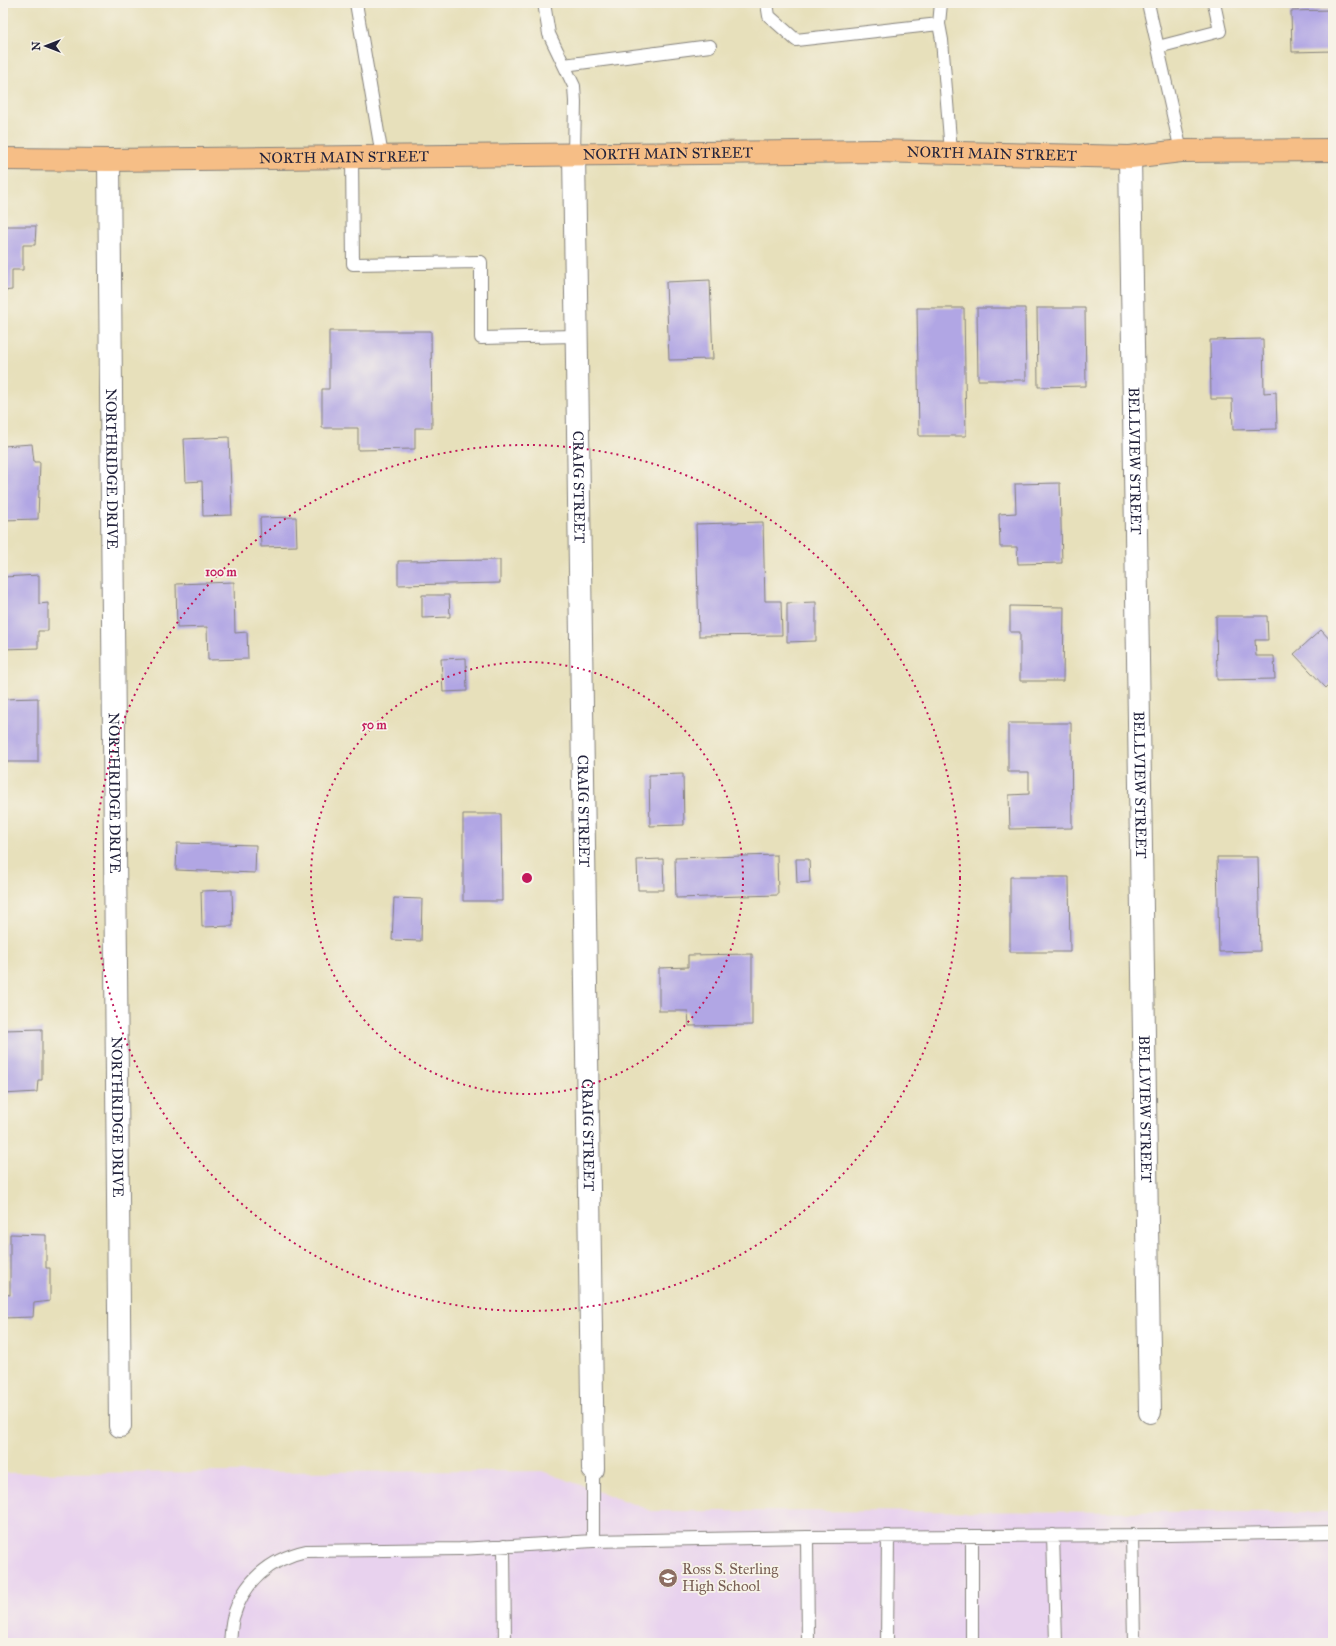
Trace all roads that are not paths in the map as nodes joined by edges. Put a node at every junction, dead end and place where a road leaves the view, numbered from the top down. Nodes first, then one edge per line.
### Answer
1 (356, 3) edge
2 (544, 3) edge
3 (766, 3) edge
4 (941, 3) edge
5 (1148, 3) edge
6 (1214, 3) edge
7 (939, 24) junction
8 (710, 46) dead end
9 (1158, 47) junction
10 (564, 64) junction
11 (1333, 150) edge
12 (1181, 151) junction
13 (952, 152) junction
14 (574, 154) junction
15 (382, 156) junction
16 (352, 157) junction
17 (1130, 157) junction
18 (3, 159) edge
19 (109, 160) junction
20 (576, 336) junction
21 (1150, 1412) dead end
22 (120, 1426) dead end
23 (593, 1469) joint
24 (1333, 1532) edge
25 (1053, 1535) junction
26 (1132, 1535) junction
27 (888, 1536) junction
28 (972, 1536) junction
29 (807, 1537) junction
30 (593, 1542) junction
31 (504, 1546) junction
32 (230, 1643) edge
33 (505, 1643) edge
34 (808, 1643) edge
35 (887, 1643) edge
36 (972, 1643) edge
37 (1056, 1643) edge
38 (1134, 1643) edge

1 - 15 lane
2 - 10 lane
3 - 7 lane
4 - 7 lane
5 - 9 lane
6 - 9 lane
7 - 13 lane
8 - 10 lane
9 - 12 lane
10 - 14 lane
11 - 12 main road, NORTH MAIN STREET
12 - 17 main road, NORTH MAIN STREET
13 - 14 main road, NORTH MAIN STREET
13 - 17 main road, NORTH MAIN STREET
14 - 15 main road, NORTH MAIN STREET
14 - 20 street, CRAIG STREET
15 - 16 main road, NORTH MAIN STREET
16 - 19 main road, NORTH MAIN STREET
16 - 20 lane
17 - 21 street, BELLVIEW STREET
18 - 19 main road, NORTH MAIN STREET
19 - 22 street, NORTHRIDGE DRIVE
20 - 23 street, CRAIG STREET
23 - 30 lane
24 - 26 lane
25 - 26 lane
25 - 28 lane
25 - 37 lane
26 - 38 lane
27 - 28 lane
27 - 29 lane
27 - 35 lane
28 - 36 lane
29 - 30 lane
29 - 34 lane
30 - 31 lane
31 - 32 lane
31 - 33 lane

